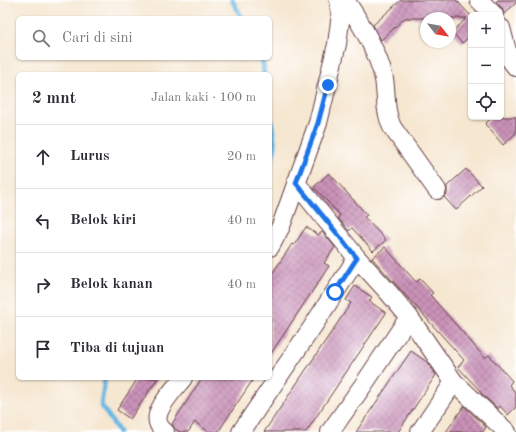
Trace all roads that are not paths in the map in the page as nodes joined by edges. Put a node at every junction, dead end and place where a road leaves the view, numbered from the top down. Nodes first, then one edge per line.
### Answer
1 (339, 0) edge
2 (345, 0) edge
3 (479, 0) edge
4 (491, 12) edge
5 (504, 24) edge
6 (516, 31) edge
7 (504, 41) edge
8 (516, 67) edge
9 (296, 183) junction
10 (437, 190) dead end
11 (272, 243) edge
12 (357, 258) junction
13 (409, 317) junction
14 (182, 380) edge
15 (454, 382) junction
16 (516, 419) edge
17 (165, 432) edge
18 (241, 432) edge
19 (330, 432) edge
20 (420, 432) edge
21 (507, 432) edge

1 - 9 street
2 - 10 street
3 - 4 street
5 - 6 street
7 - 8 street
9 - 11 street
9 - 12 street
12 - 13 street
12 - 18 street
13 - 15 street
13 - 19 street
14 - 17 street
15 - 20 street
15 - 21 street
16 - 21 street

